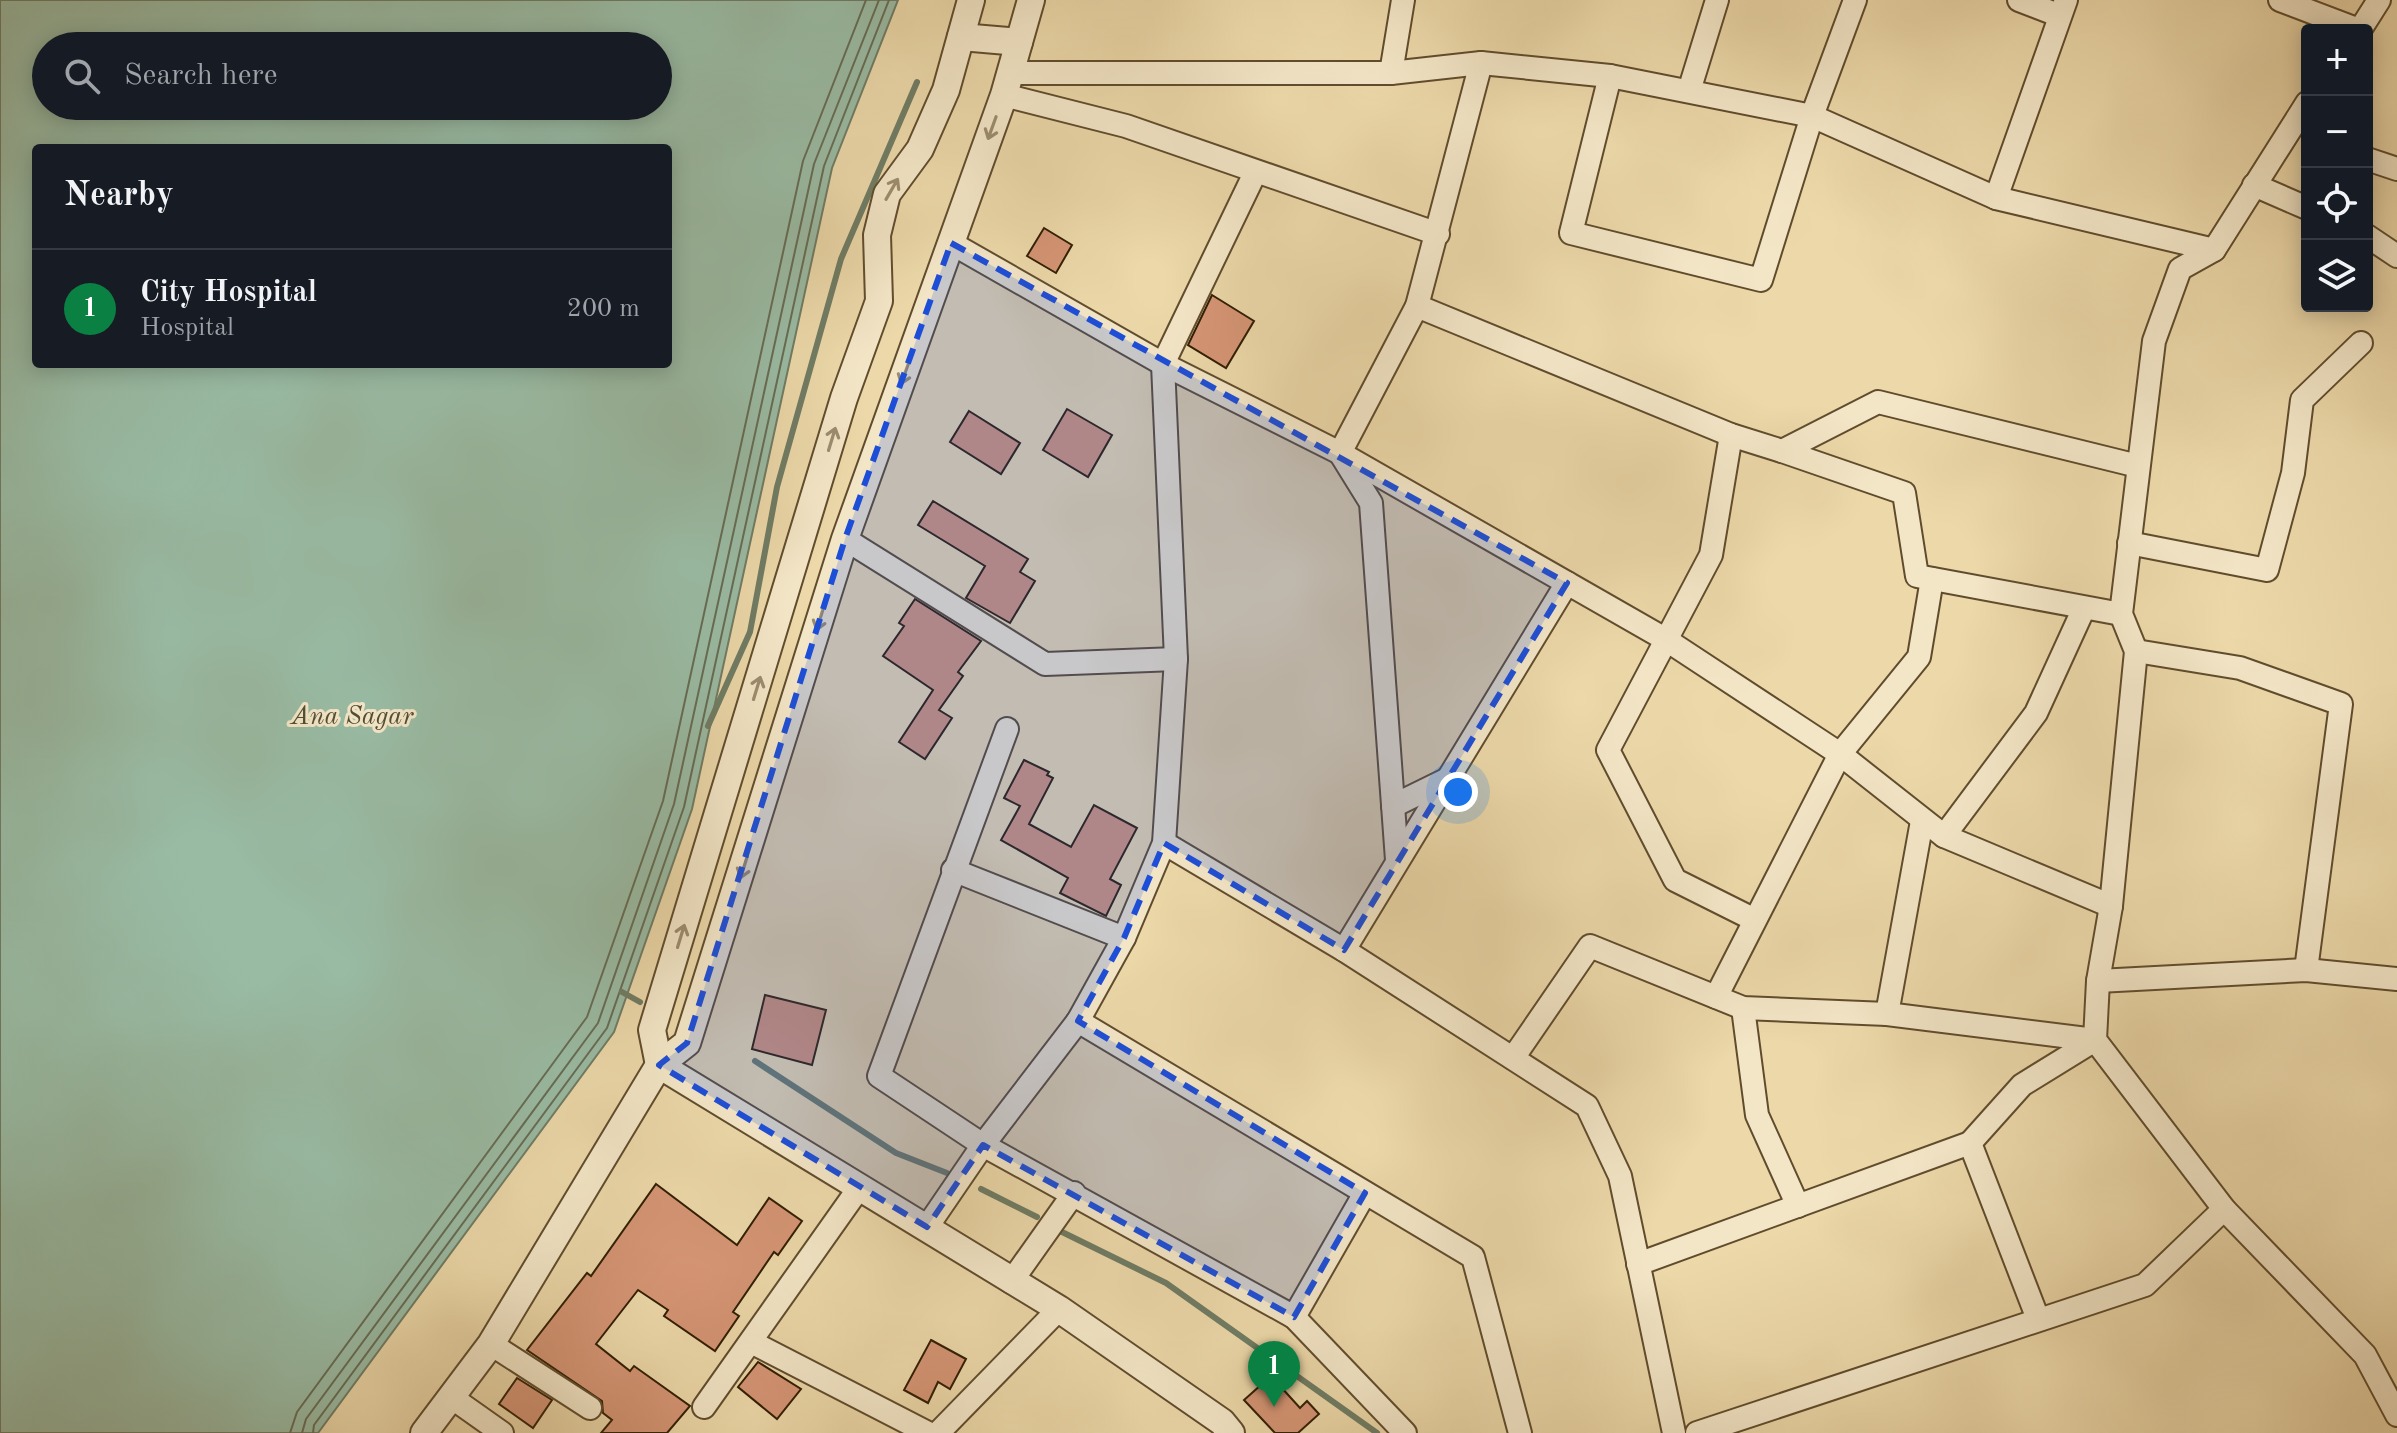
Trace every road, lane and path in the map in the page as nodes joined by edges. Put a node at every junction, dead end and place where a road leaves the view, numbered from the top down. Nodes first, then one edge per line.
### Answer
1 (971, 0) edge
2 (1031, 0) edge
3 (1403, 0) edge
4 (1717, 0) edge
5 (1855, 0) edge
6 (2019, 0) edge
7 (2280, 0) edge
8 (2379, 0) edge
9 (2062, 8) edge
10 (2343, 24) edge
11 (2363, 24) edge
12 (961, 37) junction
13 (1019, 42) junction
14 (1481, 63) junction
15 (1391, 73) junction
16 (1610, 76) junction
17 (1007, 84) junction
18 (1689, 91) junction
19 (1812, 116) junction
20 (2296, 136) edge
21 (2373, 161) edge
22 (2397, 169) edge
23 (1255, 173) junction
24 (2254, 185) junction
25 (1996, 198) junction
26 (2301, 205) edge
27 (1438, 234) junction
28 (2373, 240) edge
29 (2177, 241) junction
30 (951, 243) junction
31 (2214, 250) junction
32 (2397, 256) edge
33 (2180, 269) junction
34 (1417, 306) junction
35 (2361, 343) dead end
36 (1163, 364) junction
37 (1731, 435) junction
38 (1782, 451) junction
39 (1340, 453) junction
40 (2138, 466) junction
41 (845, 539) junction
42 (2129, 543) junction
43 (1932, 579) junction
44 (1567, 583) junction
45 (2084, 608) junction
46 (2121, 614) junction
47 (1665, 639) junction
48 (2136, 651) junction
49 (1176, 659) junction
50 (1007, 729) dead end
51 (1840, 754) junction
52 (1446, 780) junction
53 (1393, 806) junction
54 (1922, 821) junction
55 (1944, 836) junction
56 (1164, 843) junction
57 (1397, 860) junction
58 (953, 870) junction
59 (2111, 906) junction
60 (1753, 919) junction
61 (1124, 938) junction
62 (1344, 950) junction
63 (2306, 970) junction
64 (2397, 979) edge
65 (2098, 981) junction
66 (664, 989) junction
67 (1716, 997) junction
68 (699, 1005) junction
69 (1743, 1008) junction
70 (1887, 1014) junction
71 (1078, 1021) junction
72 (2095, 1040) junction
73 (1513, 1058) junction
74 (659, 1065) junction
75 (1970, 1143) junction
76 (983, 1145) junction
77 (859, 1188) junction
78 (1074, 1193) junction
79 (1365, 1193) junction
80 (1798, 1206) junction
81 (2224, 1209) junction
82 (927, 1227) junction
83 (1638, 1264) junction
84 (1011, 1282) junction
85 (1059, 1309) junction
86 (1294, 1317) junction
87 (2038, 1319) junction
88 (751, 1342) junction
89 (491, 1344) junction
90 (451, 1397) junction
91 (704, 1407) dead end
92 (590, 1408) dead end
93 (2397, 1415) edge
94 (916, 1430) edge
95 (424, 1433) edge
96 (502, 1433) edge
97 (938, 1433) edge
98 (1231, 1433) edge
99 (1405, 1433) edge
100 (1520, 1433) edge
101 (1674, 1433) edge
102 (1697, 1433) edge

1 - 12 street
2 - 13 street
3 - 15 street
4 - 18 street
5 - 19 street
6 - 9 street
7 - 10 street
8 - 11 street
9 - 25 street
12 - 13 street
66 -> 12 street
13 - 17 street
14 - 15 street
14 - 16 street
14 - 27 street
15 - 17 street
16 - 18 street
16 - 19 street
17 - 23 street
17 -> 30 street
18 - 19 street
19 - 25 street
20 - 24 street
21 - 22 street
23 - 27 street
23 - 36 street
24 - 26 street
24 - 31 street
25 - 29 street
27 - 34 street
28 - 32 street
29 - 31 street
29 - 33 street
30 - 36 street
30 -> 41 street
31 - 33 street
33 - 40 street
34 - 37 street
34 - 39 street
35 - 42 street
36 - 39 street
36 - 49 street
37 - 38 street
37 - 47 street
38 - 40 street
38 - 43 street
39 - 44 street
39 - 53 street
40 - 42 street
41 - 49 street
41 -> 68 street
42 - 46 street
43 - 45 street
43 - 51 street
44 - 47 street
44 - 52 street
45 - 46 street
45 - 55 street
46 - 48 street
47 - 51 street
47 - 60 street
48 - 59 street
48 - 63 street
49 - 56 street
50 - 58 street
51 - 54 street
51 - 60 street
52 - 53 street
52 - 57 street
53 - 57 street
54 - 55 street
54 - 70 street
55 - 59 street
56 - 61 street
56 - 62 street
57 - 62 street
58 - 61 street
58 - 76 street
59 - 65 street
60 - 67 street
61 - 71 street
62 - 73 street
63 - 64 street
63 - 65 street
65 - 72 street
66 - 68 street
66 - 74 street
67 - 69 street
67 - 73 street
68 - 74 street
69 - 70 street
69 - 80 street
70 - 72 street
71 - 76 street
71 - 79 street
72 - 75 street
72 - 81 street
73 - 83 street
74 - 77 street
74 - 89 street
75 - 80 street
75 - 87 street
76 - 78 street
76 - 82 street
77 - 82 street
77 - 88 street
78 - 84 street
78 - 86 street
79 - 86 street
79 - 100 street
80 - 83 street
81 - 87 street
81 - 93 street
82 - 84 street
83 - 101 street
84 - 85 street
85 - 97 street
85 - 98 street
86 - 99 street
87 - 102 street
88 - 91 street
88 - 94 street
89 - 90 street
89 - 92 street
90 - 95 street
90 - 96 street

